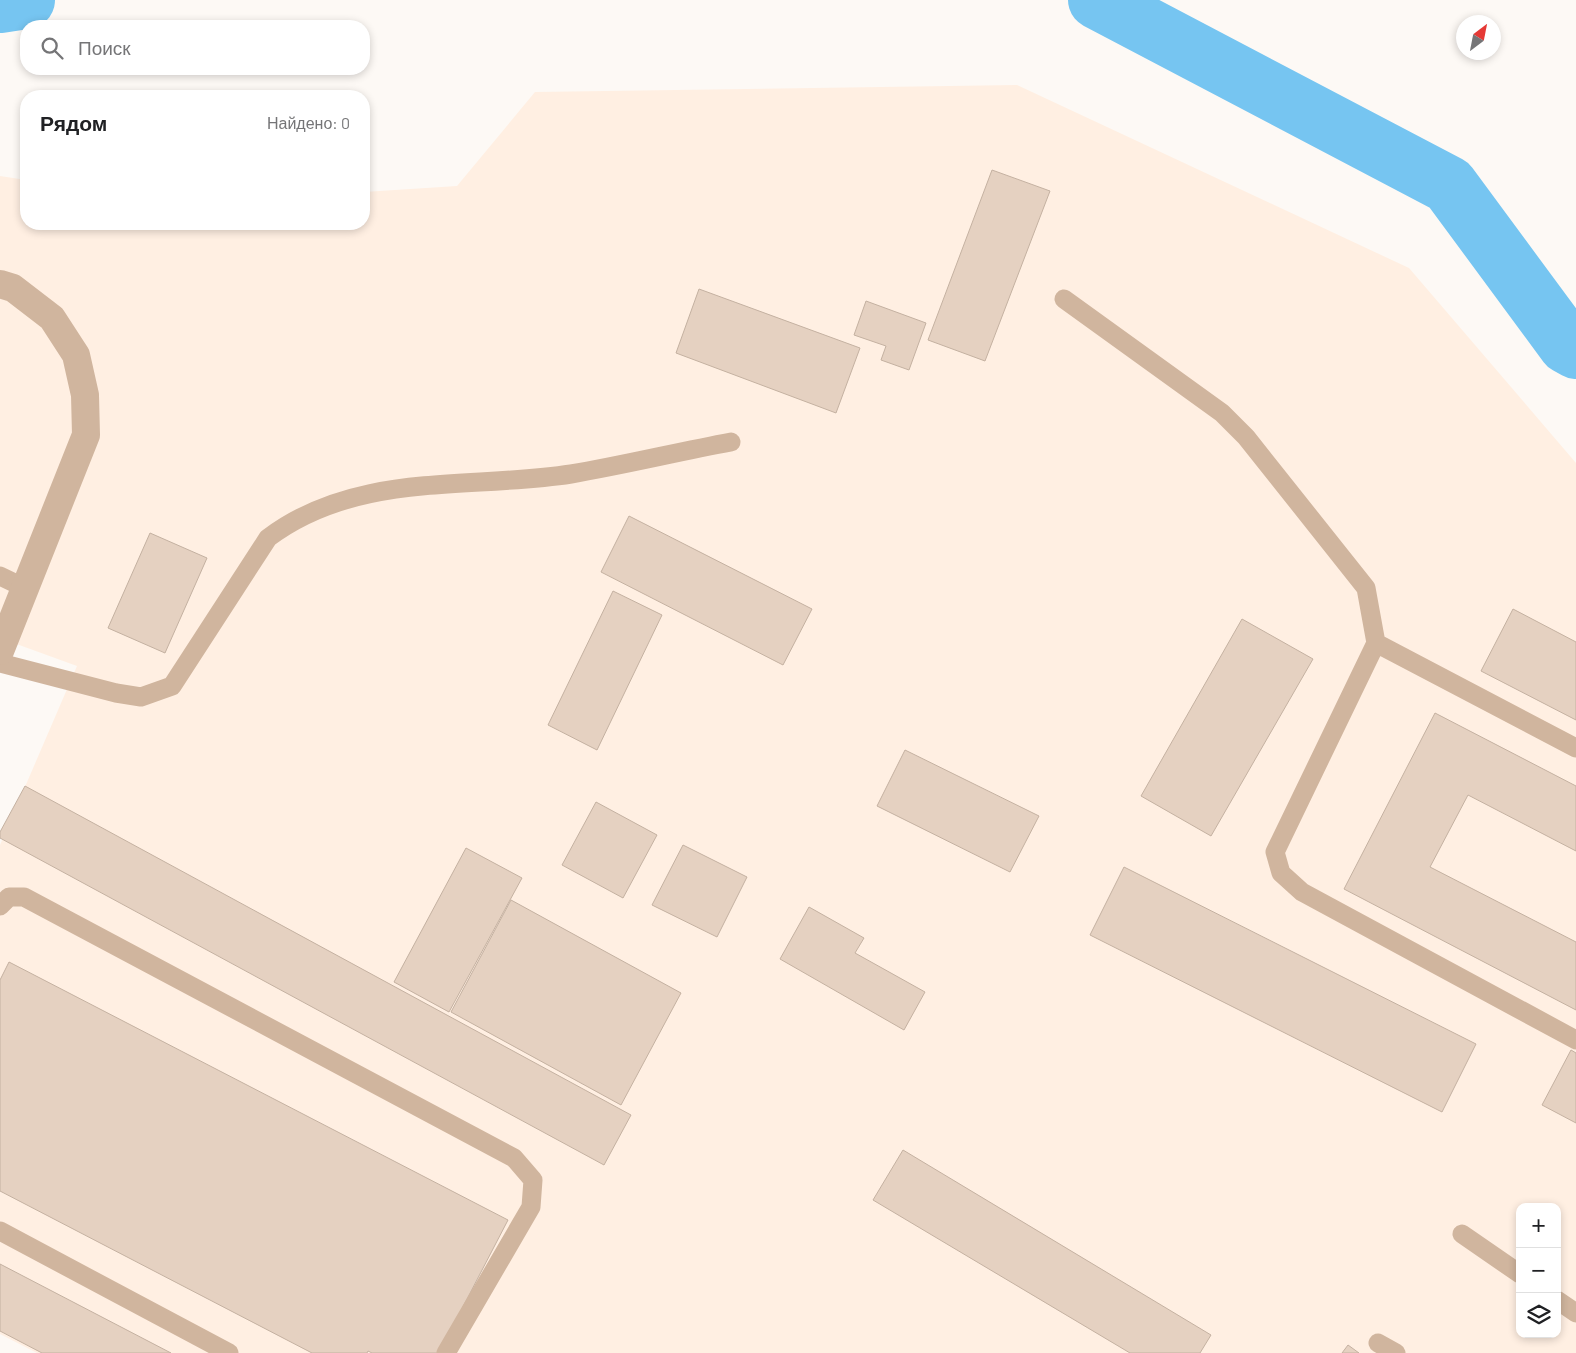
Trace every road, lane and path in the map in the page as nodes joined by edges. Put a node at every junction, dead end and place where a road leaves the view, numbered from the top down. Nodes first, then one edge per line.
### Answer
1 (0, 284) edge
2 (1064, 299) dead end
3 (731, 442) dead end
4 (0, 576) edge
5 (25, 588) junction
6 (1376, 643) junction
7 (0, 651) edge
8 (0, 663) edge
9 (1576, 748) edge
10 (0, 906) edge
11 (1576, 1040) edge
12 (0, 1231) edge
13 (1462, 1234) dead end
14 (1516, 1271) edge
15 (1561, 1303) edge
16 (1576, 1312) edge
17 (1378, 1343) dead end
18 (229, 1353) edge
19 (446, 1353) edge
20 (1396, 1353) edge

1 - 5 street
2 - 6 lane
3 - 8 lane
4 - 5 lane
5 - 7 street
6 - 9 lane
6 - 11 lane
10 - 19 lane
12 - 18 lane
13 - 14 lane
15 - 16 lane
17 - 20 lane

